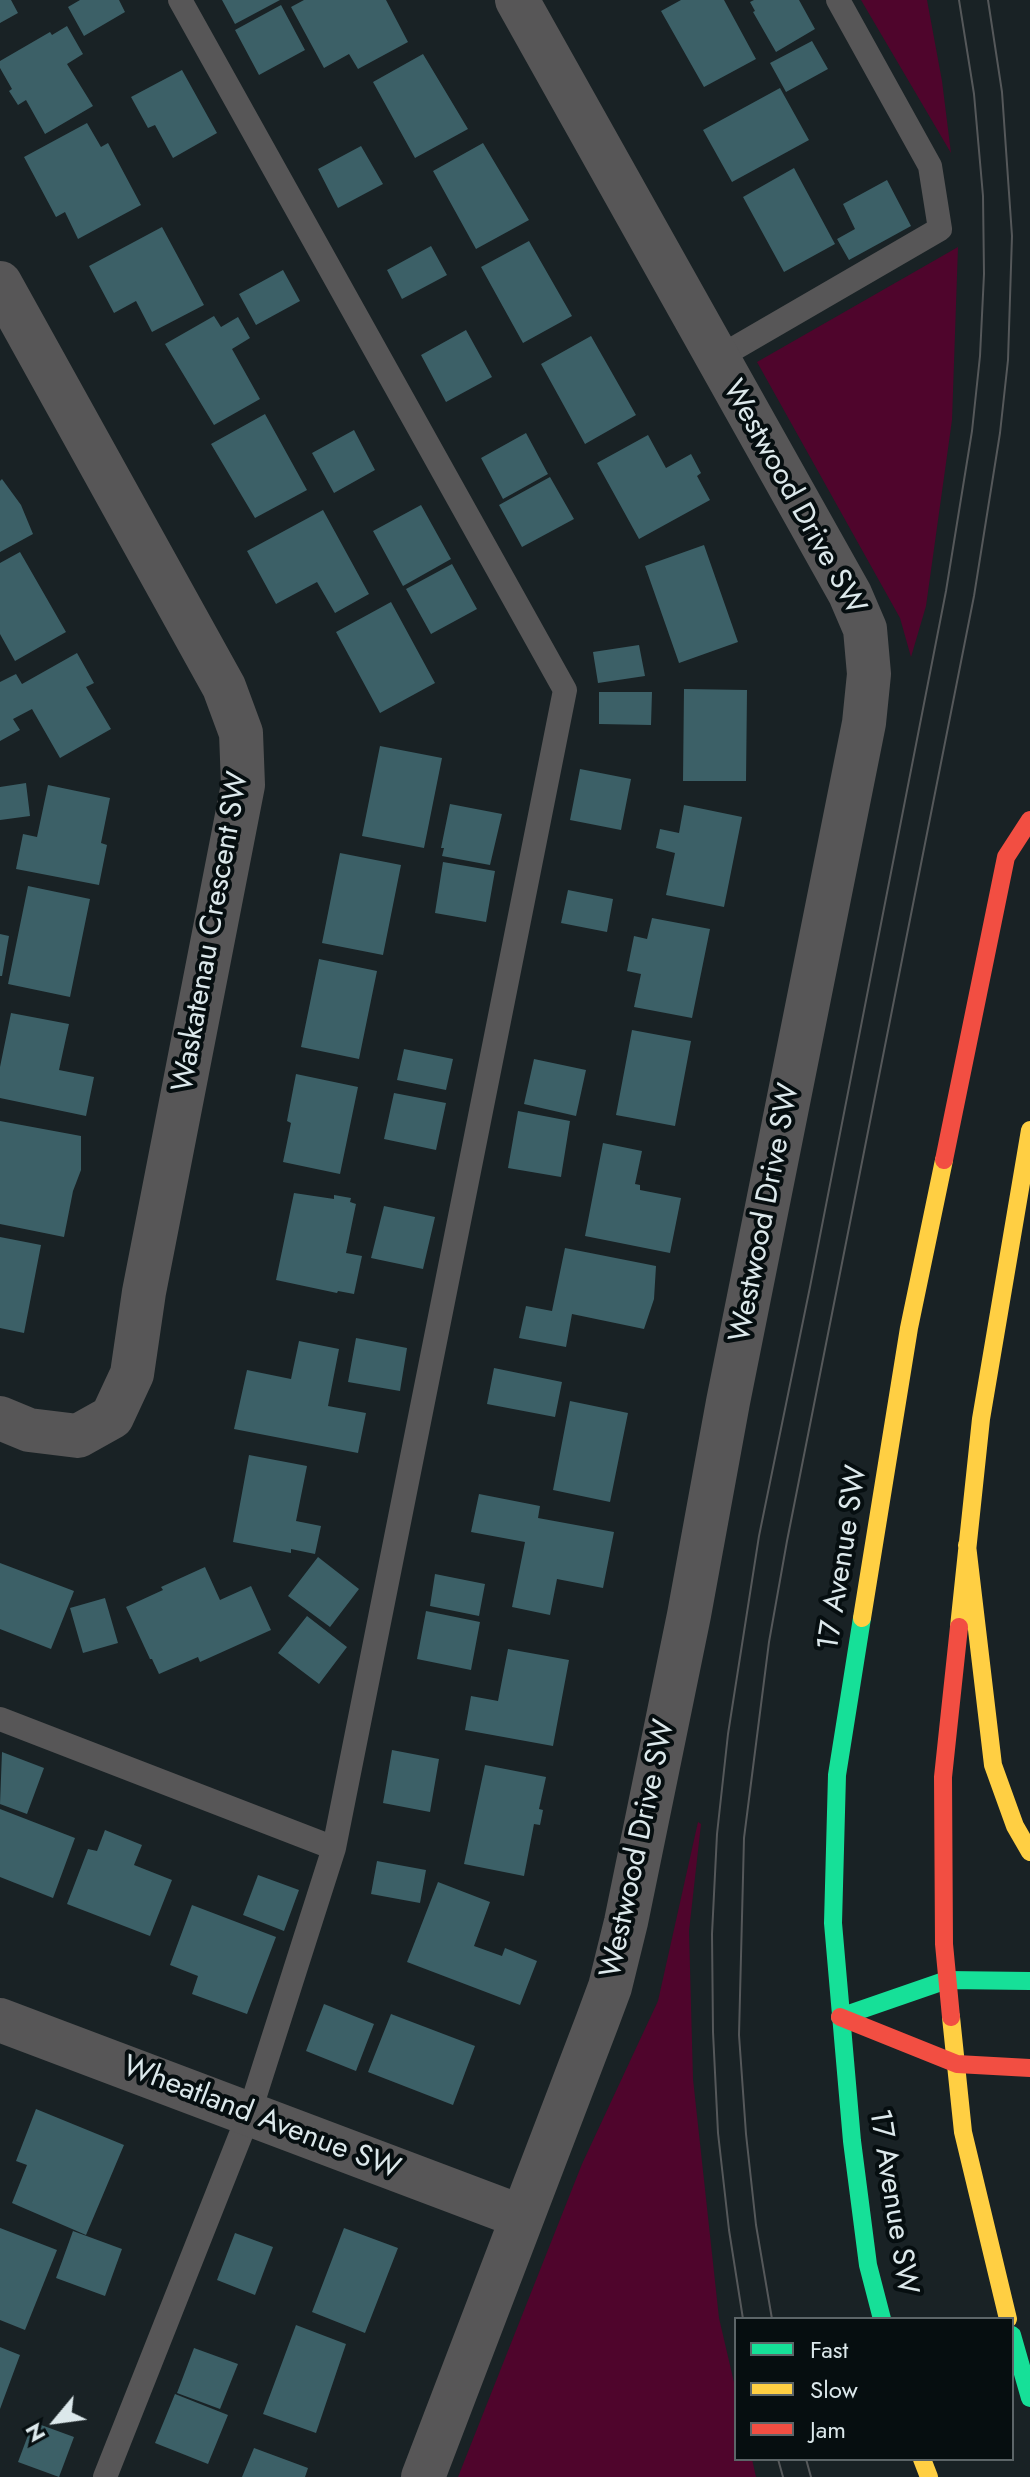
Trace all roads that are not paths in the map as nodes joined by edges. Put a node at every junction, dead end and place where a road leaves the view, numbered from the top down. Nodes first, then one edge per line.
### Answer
1 (180, 0) edge
2 (517, 0) edge
3 (838, 0) edge
4 (0, 283) edge
5 (716, 359) junction
6 (1030, 820) edge
7 (1030, 1130) edge
8 (0, 1418) edge
9 (967, 1545) junction
10 (0, 1719) edge
11 (334, 1848) junction
12 (1030, 1852) edge
13 (947, 1980) junction
14 (1030, 1981) edge
15 (840, 2017) junction
16 (0, 2020) edge
17 (957, 2064) junction
18 (1030, 2068) edge
19 (249, 2114) junction
20 (522, 2217) junction
21 (881, 2317) edge
22 (1008, 2317) edge
23 (1014, 2342) edge
24 (1030, 2398) edge
25 (105, 2477) edge
26 (423, 2477) edge

1 - 11 lane
2 - 5 street, Westwood Drive SW
3 - 5 lane
4 - 8 street, Waskatenau Crescent SW
5 - 20 street, Westwood Drive SW
6 - 15 main road, 17 Avenue SW
7 - 9 main road
9 - 12 main road
9 - 13 main road
10 - 11 lane
11 - 19 lane
13 - 14 main road
13 - 15 main road
13 - 17 main road
15 - 17 main road
15 - 21 main road, 17 Avenue SW
16 - 19 street, Wheatland Avenue SW
17 - 18 main road
17 - 22 main road
19 - 20 street, Wheatland Avenue SW
19 - 25 lane
20 - 26 street, Westwood Drive SW
23 - 24 main road

